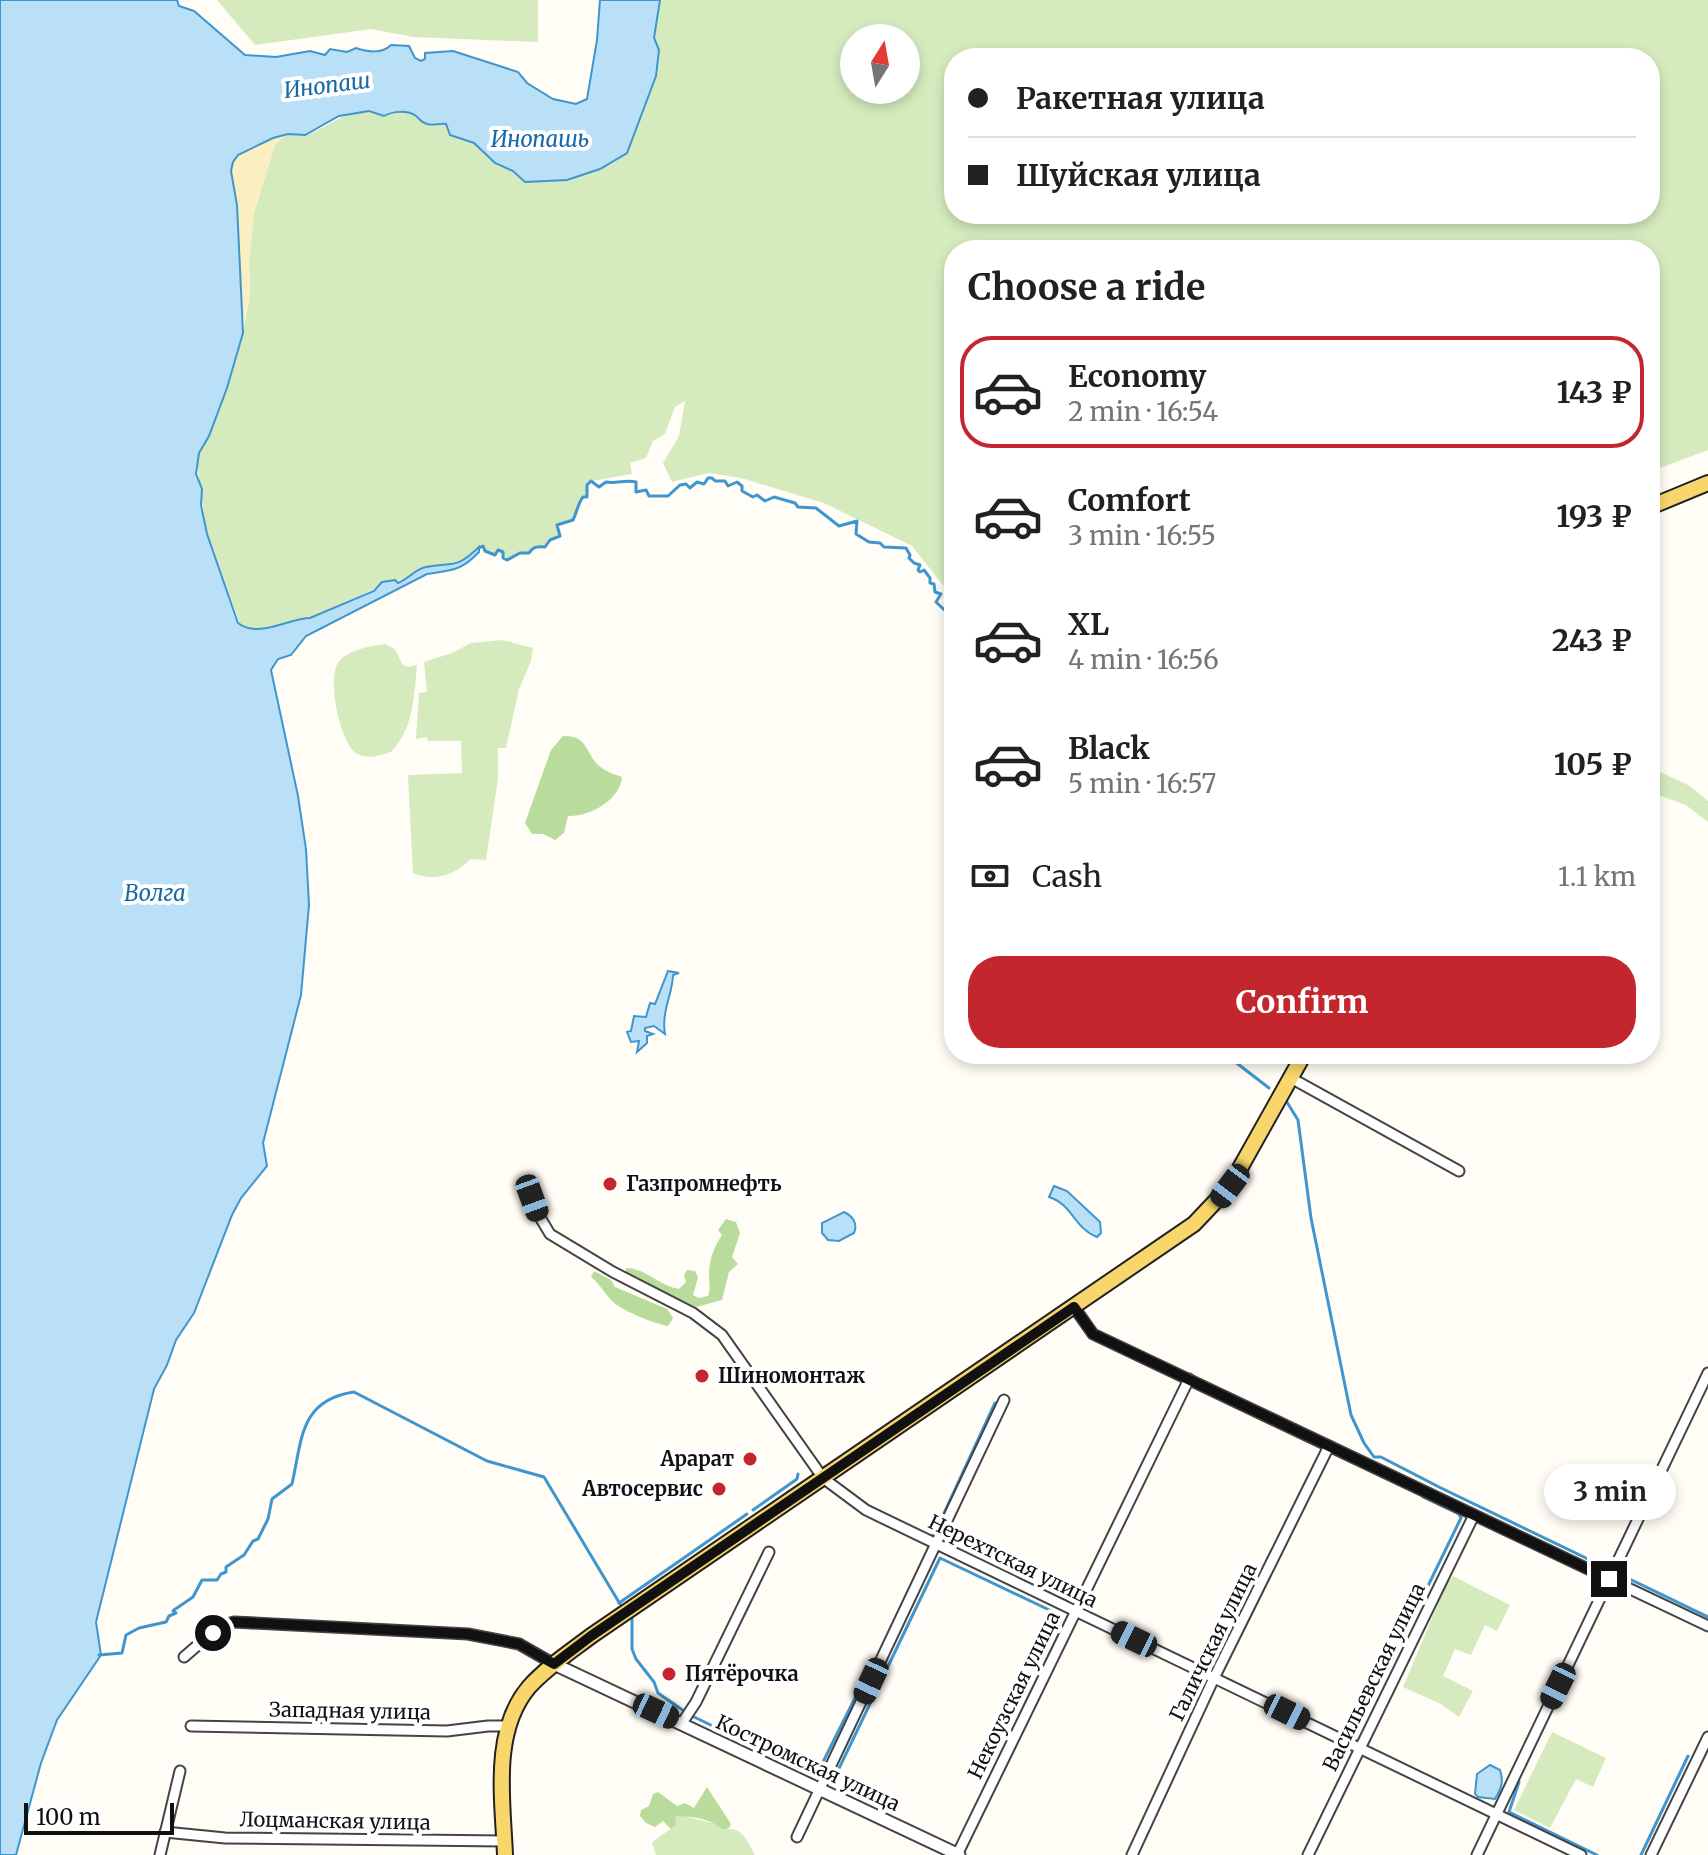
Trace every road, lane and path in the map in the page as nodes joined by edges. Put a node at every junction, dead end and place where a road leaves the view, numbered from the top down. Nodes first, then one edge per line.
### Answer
1 (1708, 483) edge
2 (1660, 503) edge
3 (1299, 1064) edge
4 (1291, 1078) junction
5 (1459, 1171) dead end
6 (527, 1184) dead end
7 (1074, 1307) junction
8 (1708, 1373) edge
9 (1189, 1379) junction
10 (1004, 1400) dead end
11 (1329, 1446) junction
12 (823, 1478) junction
13 (1474, 1515) junction
14 (936, 1545) junction
15 (769, 1552) dead end
16 (1612, 1574) junction
17 (1074, 1611) junction
18 (1708, 1626) edge
19 (184, 1657) dead end
20 (554, 1664) junction
21 (1214, 1678) junction
22 (682, 1723) junction
23 (191, 1726) dead end
24 (508, 1726) junction
25 (1708, 1737) edge
26 (1359, 1747) junction
27 (180, 1771) dead end
28 (820, 1789) junction
29 (1497, 1814) junction
30 (165, 1832) junction
31 (797, 1837) dead end
32 (505, 1848) edge
33 (160, 1855) edge
34 (958, 1855) edge
35 (1132, 1855) edge
36 (1308, 1855) edge
37 (1477, 1855) edge
38 (1581, 1855) edge
39 (1651, 1855) edge

1 - 2 main road
3 - 4 main road
4 - 5 street
4 - 7 main road
6 - 12 street, Нерехтская улица
7 - 9 street
7 - 12 main road
8 - 16 street
9 - 11 street
9 - 17 street, Некоузская улица
10 - 14 street
11 - 13 street
11 - 21 street, Галичская улица
12 - 14 street, Нерехтская улица
12 - 20 main road
13 - 16 street
13 - 26 street, Васильевская улица
14 - 17 street, Нерехтская улица
14 - 28 street
15 - 22 street
16 - 18 street
16 - 29 street
17 - 21 street, Нерехтская улица
17 - 34 street, Некоузская улица
19 - 20 street
20 - 22 street, Костромская улица
20 - 24 main road
21 - 26 street, Нерехтская улица
21 - 35 street, Галичская улица
22 - 28 street, Костромская улица
23 - 24 street, Западная улица
24 - 32 main road
25 - 39 street
26 - 29 street, Нерехтская улица
26 - 36 street, Васильевская улица
27 - 30 street
28 - 31 street
28 - 34 street, Костромская улица
29 - 37 street
29 - 38 street, Нерехтская улица
30 - 32 street, Лоцманская улица
30 - 33 street

